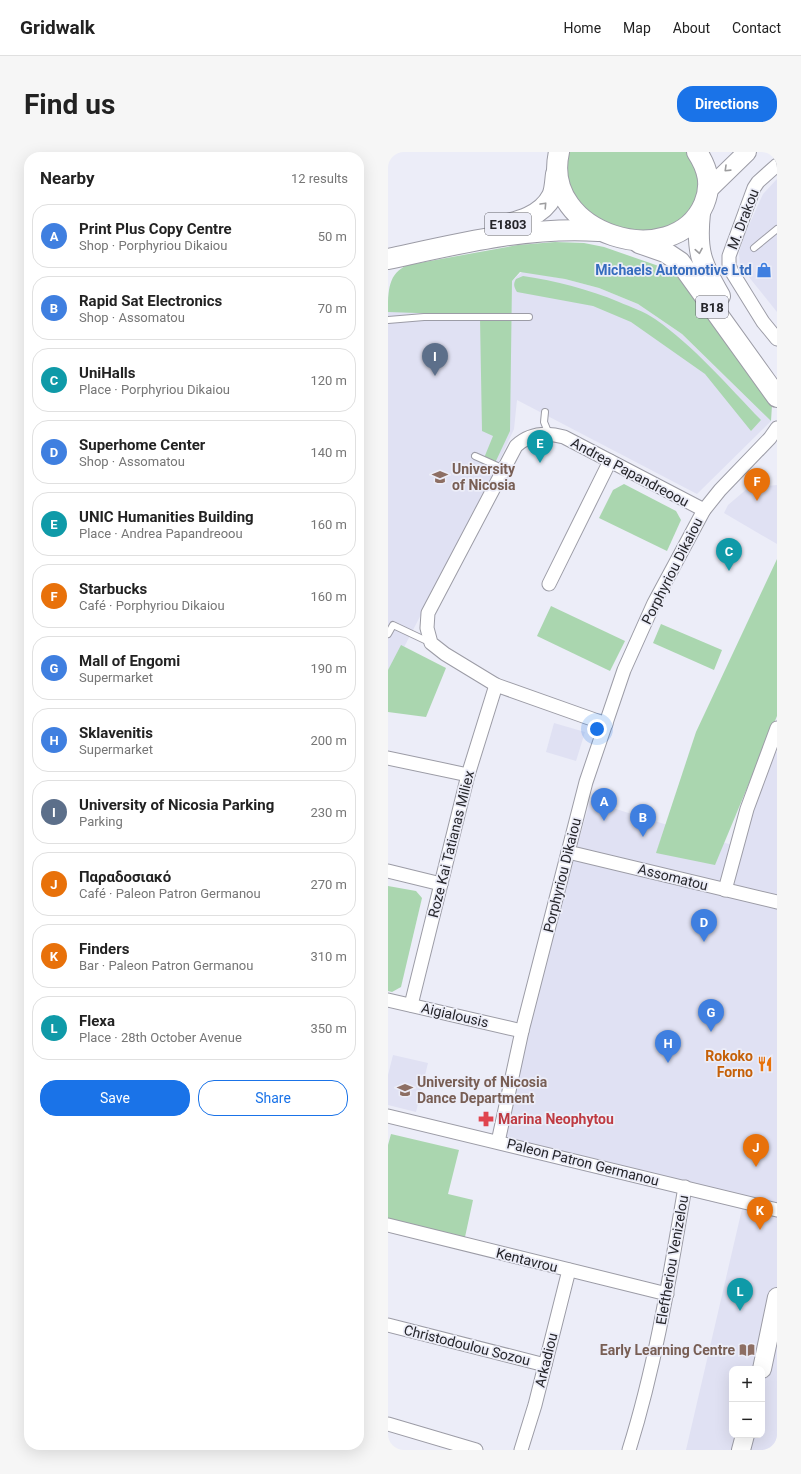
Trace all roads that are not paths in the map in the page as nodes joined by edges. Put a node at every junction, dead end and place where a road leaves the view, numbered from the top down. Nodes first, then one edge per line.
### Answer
1 (697, 152) edge
2 (747, 152) edge
3 (557, 160) edge
4 (777, 165) edge
5 (710, 188) junction
6 (700, 213) junction
7 (777, 229) edge
8 (608, 232) junction
9 (630, 240) junction
10 (388, 246) edge
11 (754, 248) dead end
12 (389, 262) edge
13 (529, 317) dead end
14 (388, 320) edge
15 (777, 340) edge
16 (777, 380) edge
17 (777, 397) edge
18 (545, 412) dead end
19 (549, 434) junction
20 (775, 434) edge
21 (475, 456) dead end
22 (610, 461) junction
23 (504, 470) junction
24 (704, 510) junction
25 (549, 584) dead end
26 (388, 634) edge
27 (431, 643) junction
28 (496, 685) junction
29 (606, 724) junction
30 (777, 728) edge
31 (388, 758) edge
32 (468, 775) junction
33 (568, 852) junction
34 (388, 871) edge
35 (441, 884) junction
36 (725, 890) junction
37 (777, 902) edge
38 (388, 1000) edge
39 (411, 1005) junction
40 (522, 1031) junction
41 (388, 1116) edge
42 (498, 1142) junction
43 (685, 1187) junction
44 (777, 1210) edge
45 (388, 1225) edge
46 (569, 1270) junction
47 (667, 1294) junction
48 (777, 1297) edge
49 (388, 1325) edge
50 (768, 1361) edge
51 (545, 1365) junction
52 (388, 1424) edge
53 (744, 1438) edge
54 (476, 1450) edge
55 (521, 1450) edge
56 (629, 1450) edge
57 (741, 1450) edge

1 - 5 main road
2 -> 5 main road
3 - 8 main road
10 -> 3 main road, E1803
4 - 15 street, M. Drakou
5 - 6 main road
6 - 9 main road
6 -> 16 main road, B18
7 - 11 lane
8 - 9 main road
8 - 12 main road, E1803
9 - 17 main road, B18
13 - 14 lane
18 - 19 lane
19 - 22 street, Andrea Papandreoou
19 - 23 street, Andrea Papandreoou
20 - 24 street, Porphyriou Dikaiou
21 - 23 lane
22 - 24 street, Andrea Papandreoou
22 - 25 street
23 - 27 street, Andrea Papandreoou
24 - 29 street, Porphyriou Dikaiou
26 - 27 lane
27 - 28 street
28 - 29 street
28 - 32 street, Roze Kai Tatianas Miliex
29 - 33 street, Porphyriou Dikaiou
30 - 36 street
31 - 32 street
32 - 35 street, Roze Kai Tatianas Miliex
33 - 36 street, Assomatou
33 - 40 street, Porphyriou Dikaiou
34 - 35 street
35 - 39 street, Roze Kai Tatianas Miliex
36 - 37 street, Assomatou
38 - 39 street, Aigialousis
39 - 40 street, Aigialousis
40 - 42 street, Porphyriou Dikaiou
41 - 42 street, Paleon Patron Germanou
42 - 43 street, Paleon Patron Germanou
43 - 44 street, Paleon Patron Germanou
43 - 47 street, Eleftheriou Venizelou
45 - 46 street, Kentavrou
46 - 47 street, Kentavrou
46 - 51 street, Arkadiou
47 - 56 street, Eleftheriou Venizelou
48 - 50 main road
49 - 51 street, Christodoulou Sozou
51 - 55 street, Arkadiou
52 - 54 street
53 - 57 main road

